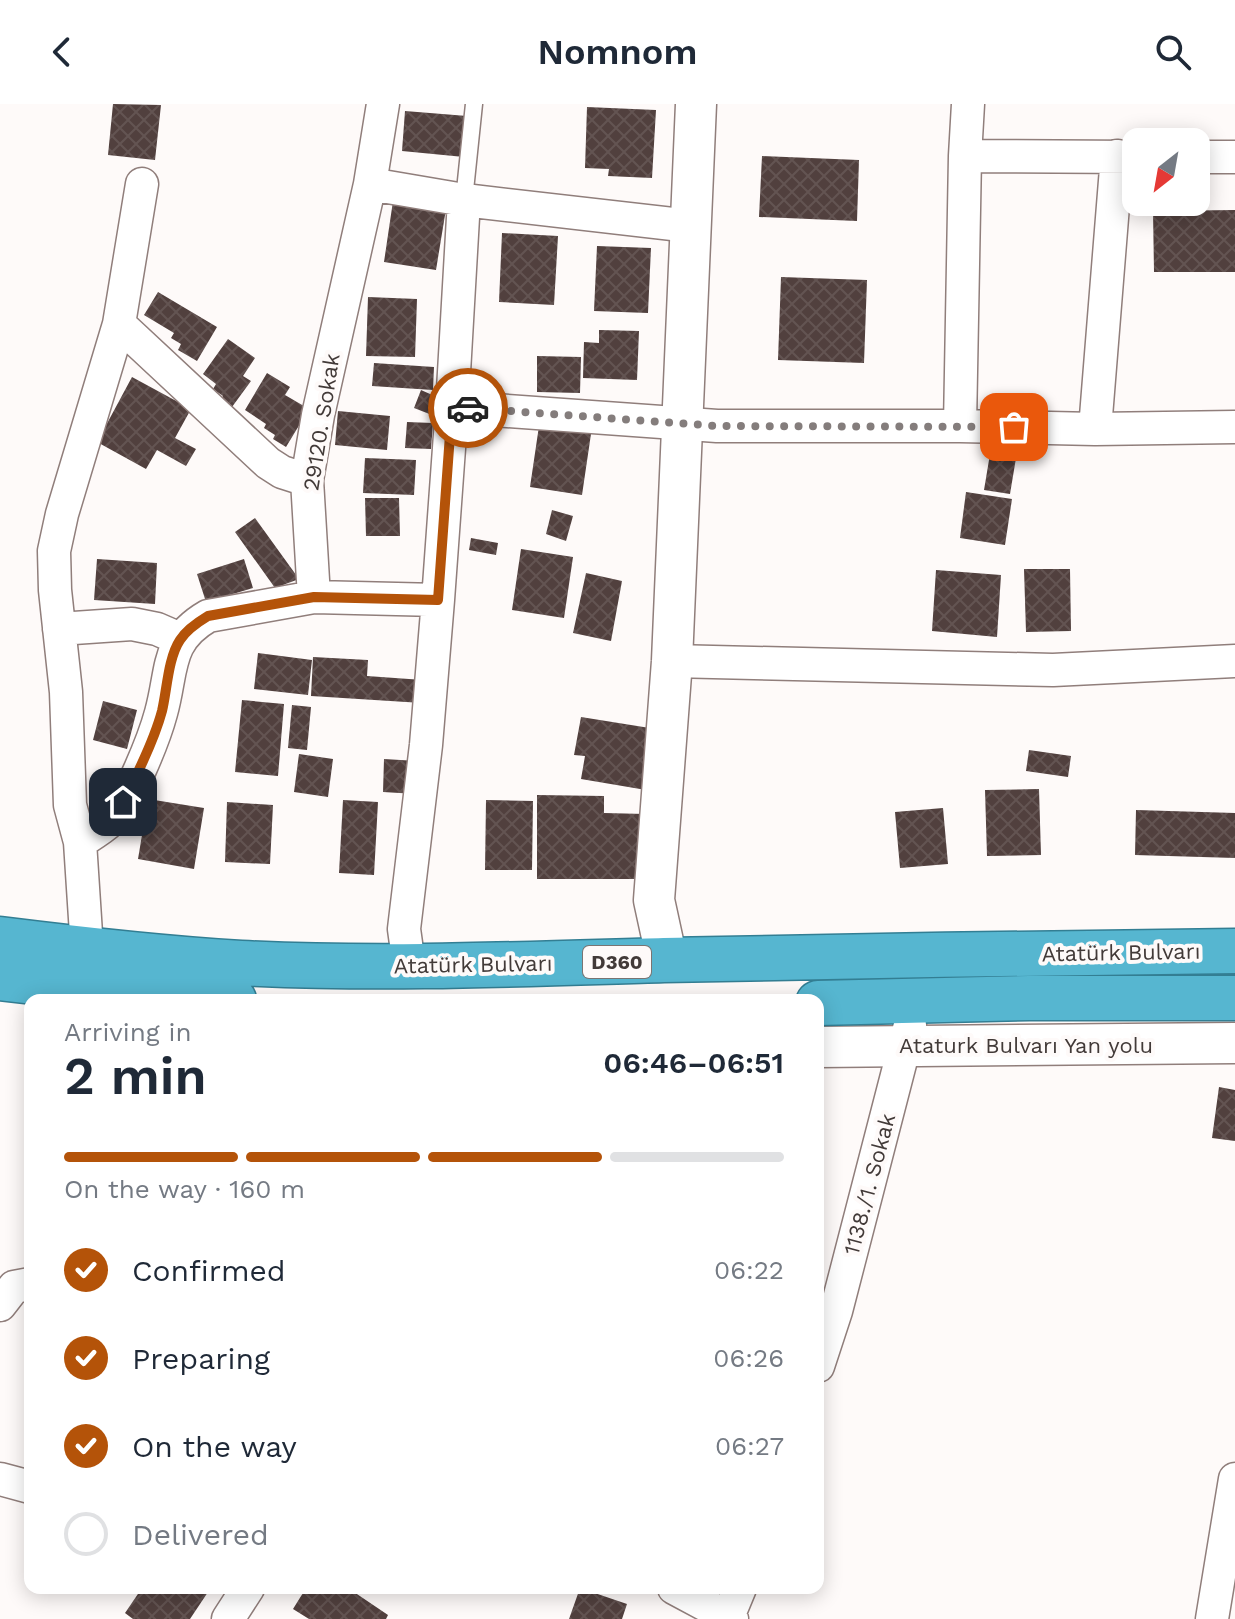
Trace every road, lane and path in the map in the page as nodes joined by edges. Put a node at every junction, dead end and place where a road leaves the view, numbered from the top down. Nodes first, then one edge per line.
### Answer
1 (383, 104) edge
2 (474, 104) edge
3 (696, 104) edge
4 (968, 104) edge
5 (965, 156) junction
6 (1122, 156) edge
7 (1210, 157) edge
8 (1235, 157) edge
9 (142, 184) dead end
10 (370, 184) junction
11 (1122, 191) edge
12 (464, 200) junction
13 (690, 226) junction
14 (119, 324) junction
15 (452, 407) junction
16 (682, 425) junction
17 (960, 426) junction
18 (1235, 427) edge
19 (1095, 429) junction
20 (307, 480) junction
21 (314, 597) junction
22 (438, 600) junction
23 (59, 629) junction
24 (180, 639) junction
25 (672, 661) junction
26 (1235, 661) edge
27 (80, 842) junction
28 (0, 939) edge
29 (87, 949) junction
30 (1235, 951) edge
31 (667, 960) junction
32 (409, 965) junction
33 (0, 978) edge
34 (160, 994) edge
35 (1235, 998) edge
36 (916, 1001) junction
37 (824, 1003) edge
38 (1235, 1043) edge
39 (905, 1045) junction
40 (824, 1047) edge
41 (24, 1285) edge
42 (0, 1305) edge
43 (827, 1311) edge
44 (0, 1479) edge
45 (1235, 1479) edge
46 (24, 1485) edge
47 (244, 1594) edge
48 (692, 1594) edge
49 (734, 1608) edge
50 (228, 1619) edge
51 (1212, 1619) edge

1 - 10 street, 29120. Sokak
2 - 12 lane
3 - 13 street
4 - 5 street
5 - 6 street
5 - 17 street
7 - 8 street
9 - 14 street
10 - 12 street
10 - 20 street, 29120. Sokak
11 - 19 street
12 - 13 street
12 - 15 street
13 - 16 street
14 - 20 street
14 - 23 street
15 - 16 street
15 - 22 street
16 - 17 street
16 - 25 street
17 - 19 street
18 - 19 street
20 - 21 street, 29120. Sokak
21 - 22 street
21 - 24 street
22 - 32 street
23 - 24 street
23 - 27 street
24 - 27 street
25 - 26 street
25 - 31 street
27 - 29 street
28 - 29 highway, Atatürk Bulvarı / D360
29 - 32 highway, Atatürk Bulvarı / D360
30 - 31 highway, Atatürk Bulvarı / D360
31 - 32 highway, Atatürk Bulvarı / D360
33 - 34 highway
35 - 36 highway, Atatürk Bulvarı
36 - 37 highway, Atatürk Bulvarı
36 - 39 street, 1138./1. Sokak
38 - 39 street, Ataturk Bulvarı Yan yolu
39 - 40 street, Ataturk Bulvarı Yan yolu
39 - 43 street, 1138./1. Sokak
41 - 42 street
44 - 46 street
45 - 51 street
47 - 50 street
48 - 49 street

